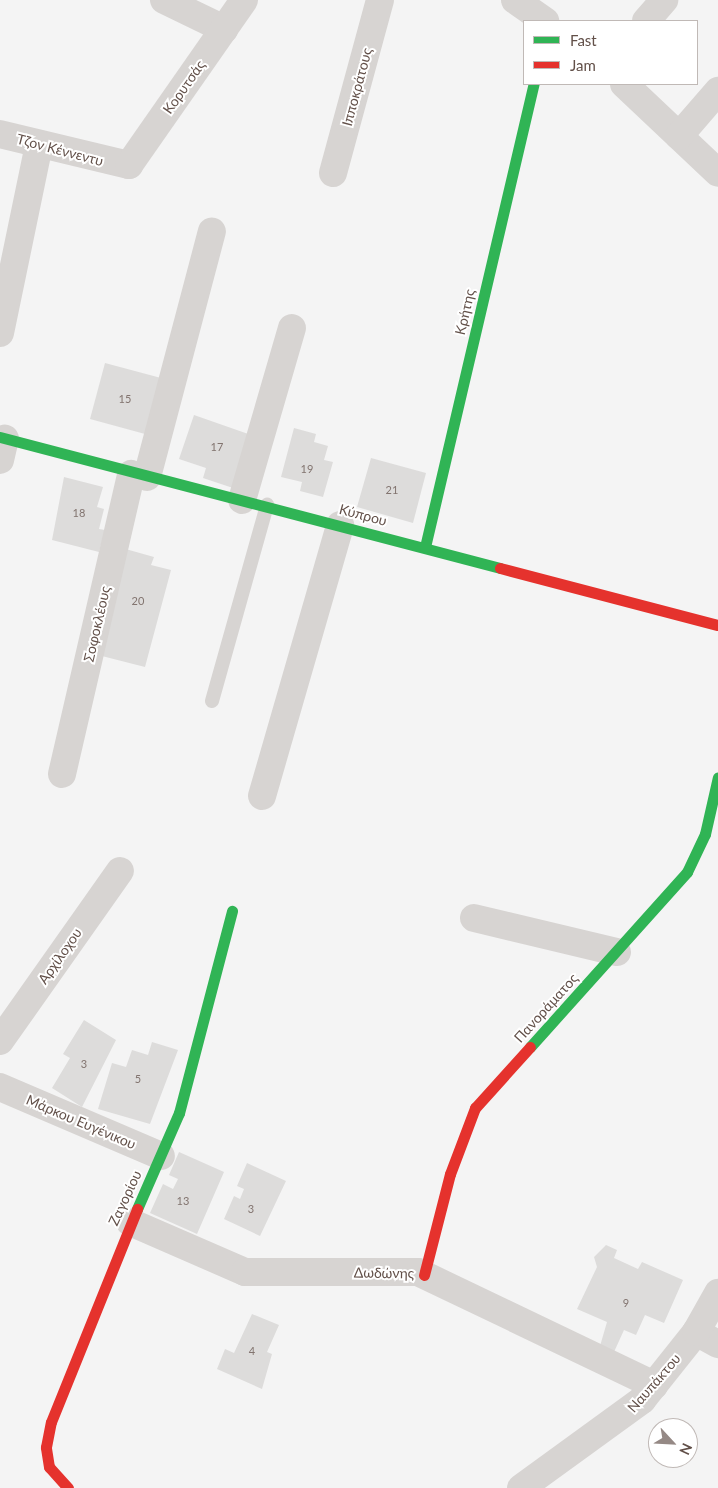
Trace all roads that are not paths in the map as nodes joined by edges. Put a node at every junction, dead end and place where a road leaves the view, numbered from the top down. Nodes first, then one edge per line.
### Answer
1 (164, 0) edge
2 (244, 0) edge
3 (380, 0) edge
4 (515, 0) edge
5 (664, 0) edge
6 (545, 20) edge
7 (647, 20) edge
8 (224, 29) junction
9 (534, 85) edge
10 (625, 85) edge
11 (718, 91) edge
12 (0, 134) edge
13 (680, 136) junction
14 (38, 144) junction
15 (119, 165) joint
16 (333, 173) dead end
17 (718, 173) edge
18 (212, 231) dead end
19 (292, 328) dead end
20 (0, 333) edge
21 (2, 446) edge
22 (139, 475) junction
23 (254, 503) junction
24 (340, 525) junction
25 (425, 547) junction
26 (718, 625) edge
27 (212, 701) dead end
28 (62, 774) dead end
29 (718, 777) edge
30 (262, 796) dead end
31 (120, 871) dead end
32 (232, 911) dead end
33 (474, 918) dead end
34 (617, 952) junction
35 (0, 1041) edge
36 (0, 1088) edge
37 (161, 1156) junction
38 (130, 1222) junction
39 (424, 1275) junction
40 (718, 1293) edge
41 (707, 1338) edge
42 (654, 1385) junction
43 (68, 1488) edge
44 (521, 1488) edge

1 - 8 street
2 - 8 street, Κορυτσάς
3 - 16 street, Ιπποκράτους
4 - 6 street
5 - 7 street
8 - 15 street, Κορυτσάς
9 - 25 street, Κρήτης
10 - 13 street
11 - 13 street
12 - 14 street, Τζον Κέννεντυ
13 - 17 street
14 - 15 street, Τζον Κέννεντυ
14 - 20 street
18 - 22 street, Σοφοκλέους
19 - 23 street
21 - 22 street, Κύπρου
22 - 23 street, Κύπρου
22 - 28 street, Σοφοκλέους
23 - 24 street, Κύπρου
23 - 27 lane
24 - 25 street, Κύπρου
24 - 30 street
25 - 26 street, Κύπρου
29 - 34 street, Πανοράματος
31 - 35 street, Αρχίλοχου
32 - 37 street, Ζαγορίου
33 - 34 street
34 - 39 street, Πανοράματος
36 - 37 street, Μάρκου Ευγένικου
37 - 38 street, Ζαγορίου
38 - 39 street, Δωδώνης
38 - 43 street, Ζαγορίου
39 - 42 street, Δωδώνης
40 - 41 street, Ναυπάκτου
41 - 42 street, Ναυπάκτου
42 - 44 street, Ναυπάκτου

